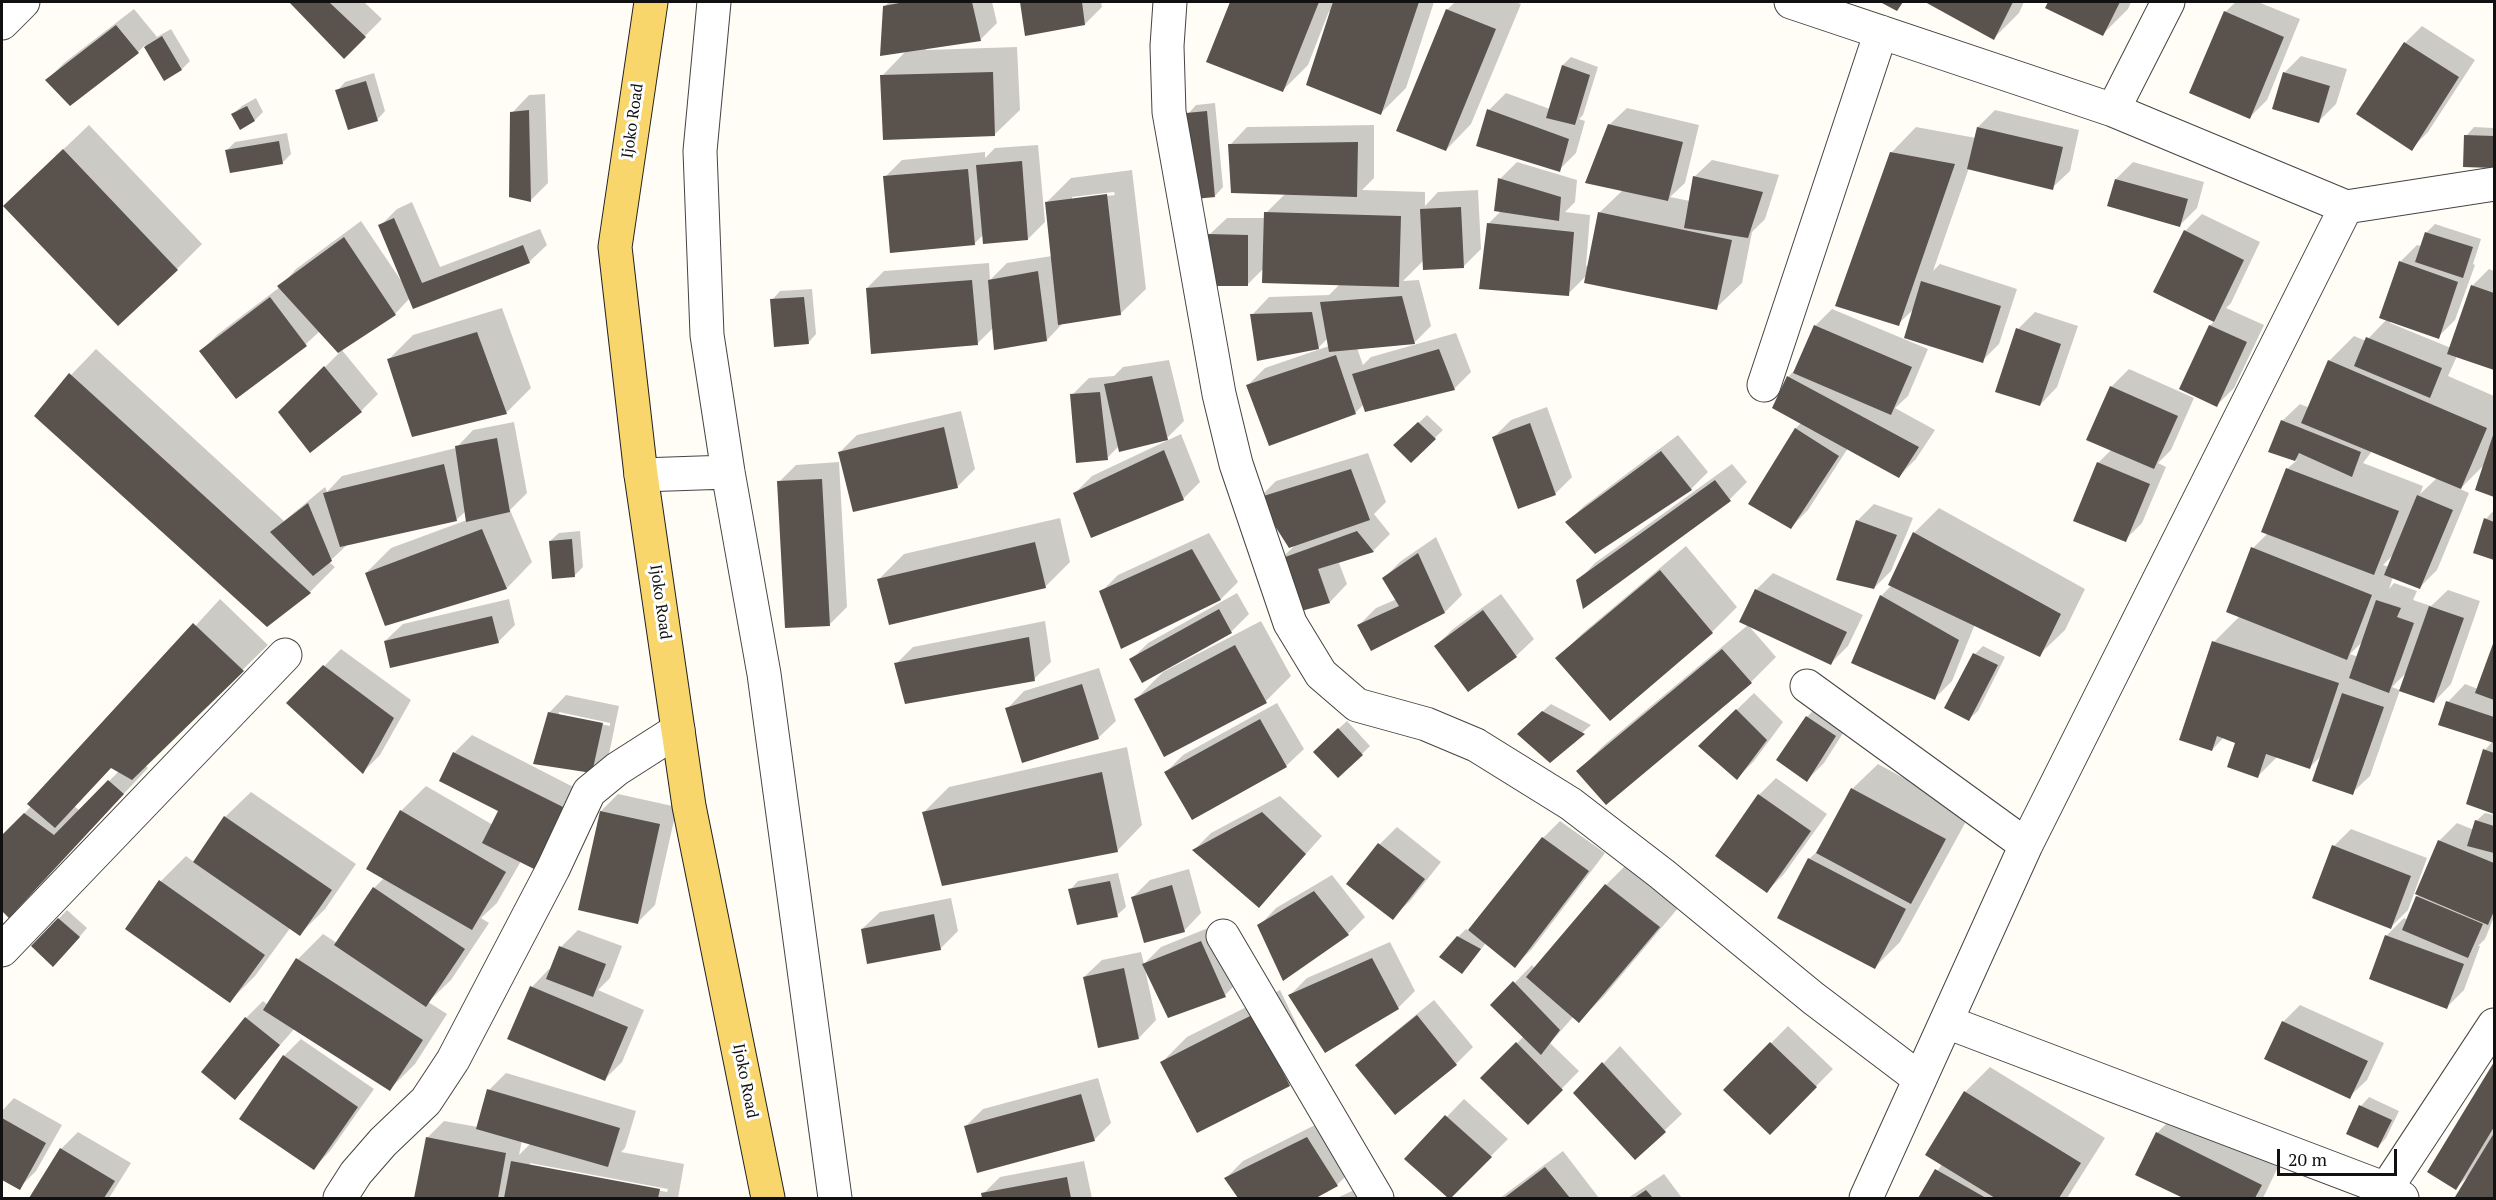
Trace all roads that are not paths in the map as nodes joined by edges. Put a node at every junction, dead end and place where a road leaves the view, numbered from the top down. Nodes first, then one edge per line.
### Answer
1 (23, 2) edge
2 (651, 2) edge
3 (714, 2) edge
4 (1170, 2) edge
5 (1791, 2) edge
6 (2168, 2) edge
7 (2, 23) edge
8 (1881, 32) junction
9 (2113, 110) junction
10 (2494, 184) edge
11 (2346, 207) junction
12 (1764, 385) dead end
13 (728, 472) junction
14 (641, 475) junction
15 (285, 655) dead end
16 (1807, 686) dead end
17 (678, 730) junction
18 (2026, 845) junction
19 (1223, 936) dead end
20 (2, 950) edge
21 (1947, 1022) junction
22 (2494, 1025) edge
23 (1920, 1078) junction
24 (2389, 1195) edge
25 (340, 1198) edge
26 (768, 1198) edge
27 (835, 1198) edge
28 (1377, 1198) edge
29 (1866, 1198) edge

1 - 7 street
2 - 14 main road, Ijoko Road
3 - 13 street
4 - 23 street
5 - 8 street
6 - 9 street
8 - 9 street
8 - 12 street
9 - 11 street
10 - 11 street
11 - 18 street
13 - 14 street
13 - 27 street
14 - 17 main road, Ijoko Road
15 - 20 street
16 - 18 street
17 - 25 street
17 - 26 main road, Ijoko Road
18 - 21 street
19 - 28 street
21 - 23 street
21 - 24 street
22 - 24 street
23 - 29 street

